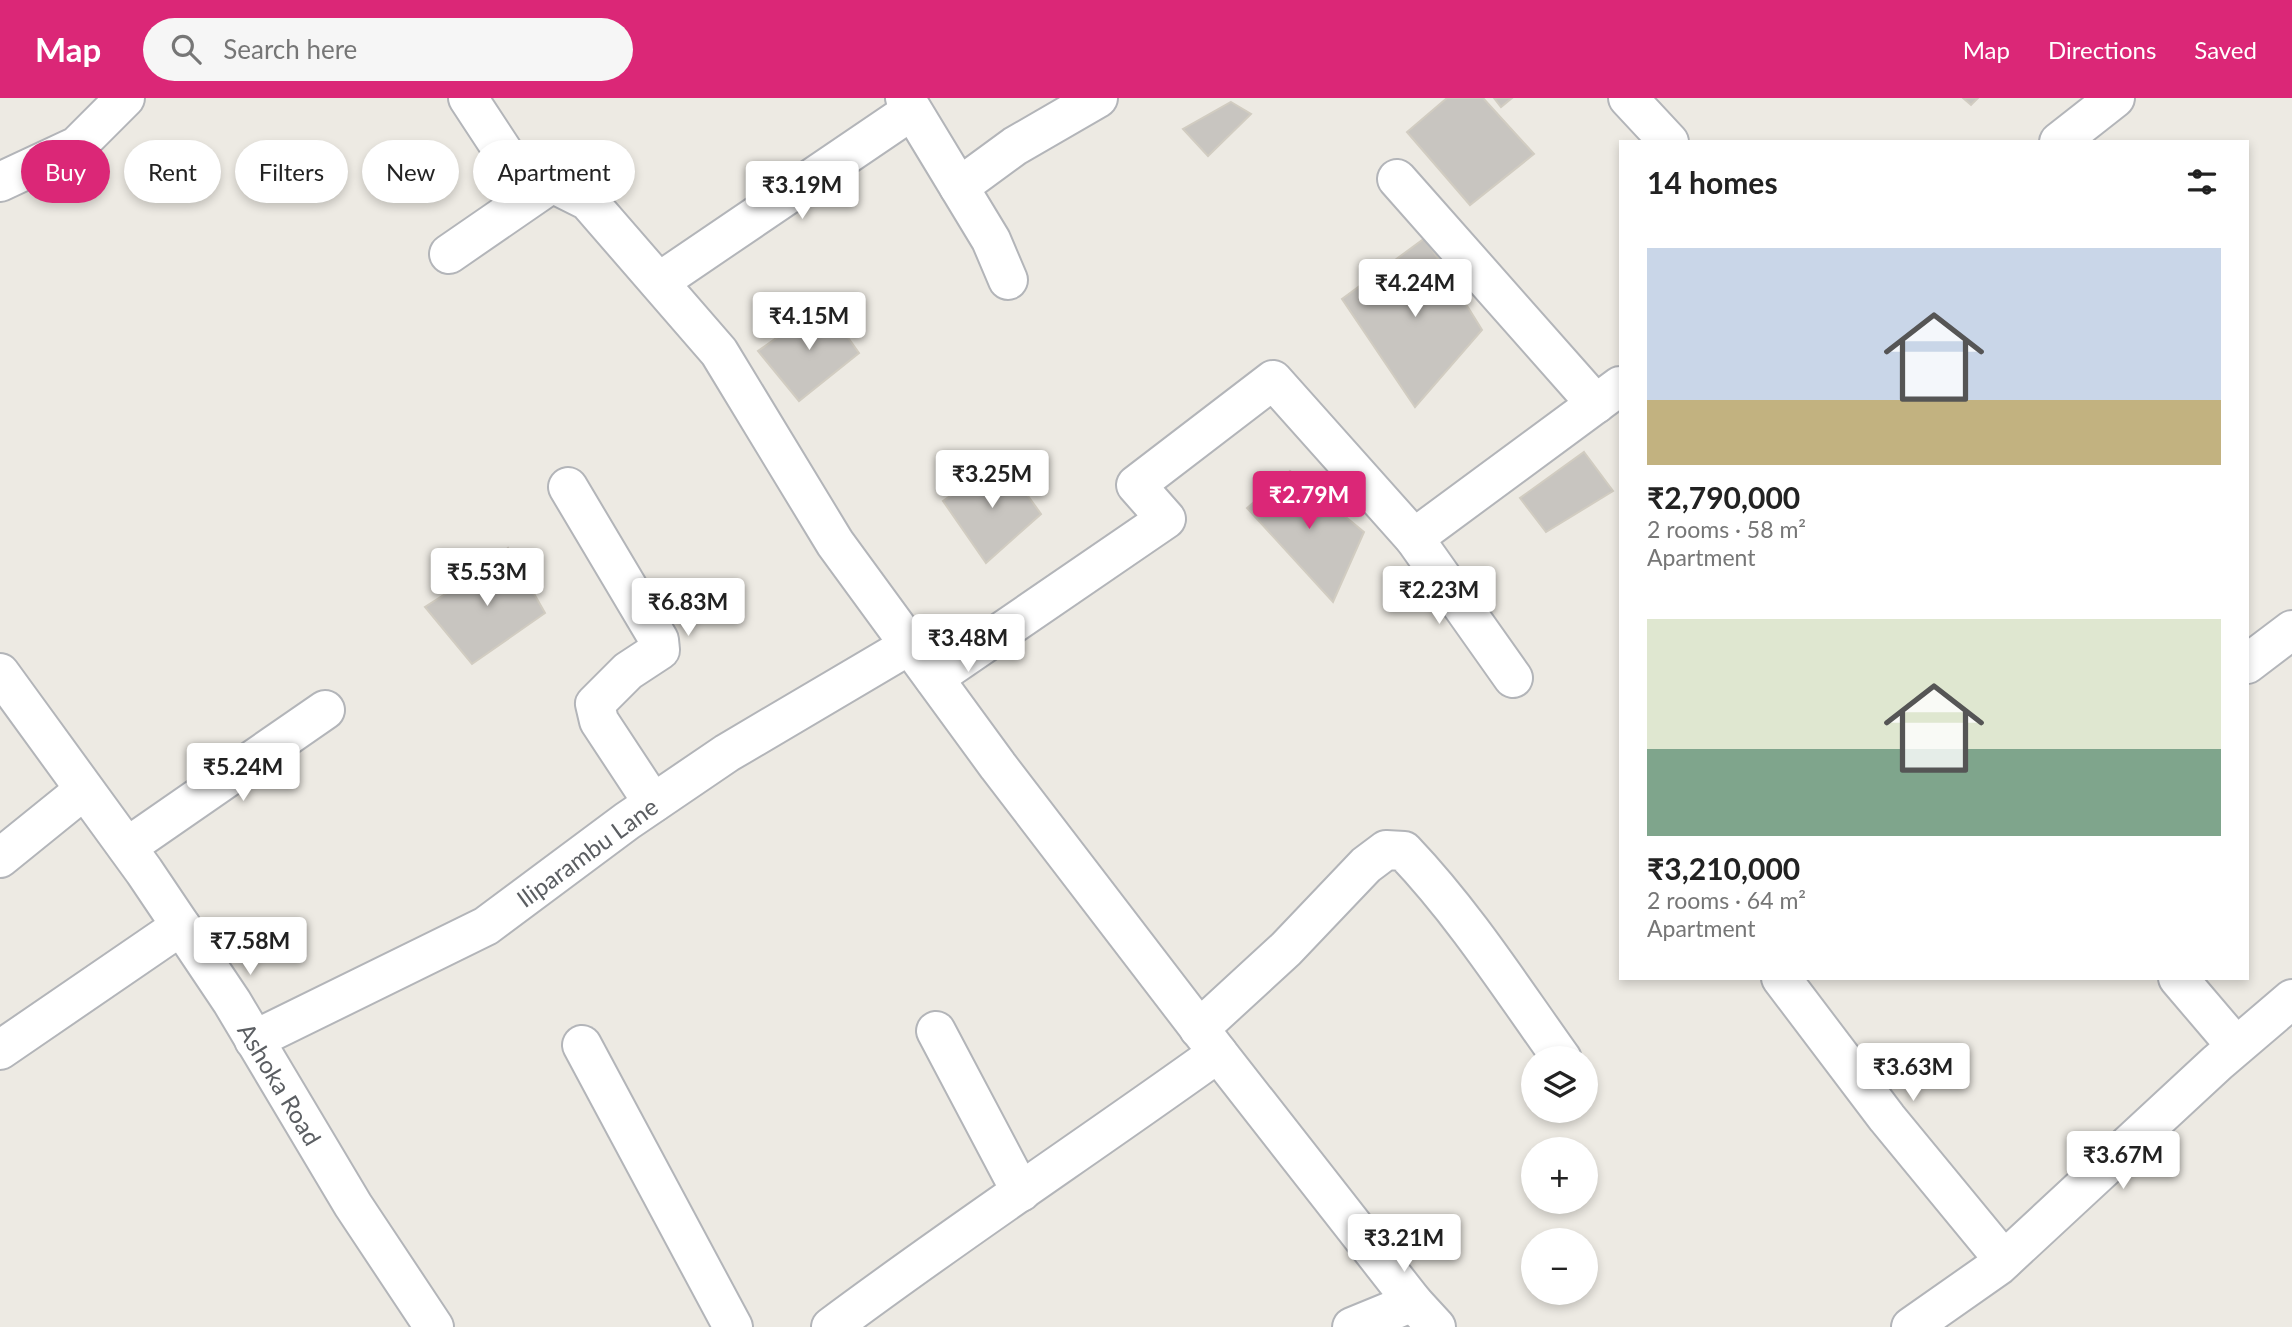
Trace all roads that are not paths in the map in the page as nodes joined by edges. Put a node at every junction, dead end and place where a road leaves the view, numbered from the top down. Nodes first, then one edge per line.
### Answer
1 (125, 98) edge
2 (468, 98) edge
3 (1098, 98) edge
4 (1628, 98) edge
5 (2115, 98) edge
6 (908, 104) edge
7 (496, 140) edge
8 (1667, 140) edge
9 (2062, 140) edge
10 (1397, 179) dead end
11 (0, 182) edge
12 (959, 187) junction
13 (523, 203) edge
14 (590, 203) edge
15 (449, 254) dead end
16 (1008, 280) dead end
17 (659, 282) junction
18 (1608, 395) edge
19 (568, 486) dead end
20 (1414, 538) junction
21 (2292, 631) edge
22 (910, 645) junction
23 (2249, 663) edge
24 (0, 673) edge
25 (933, 678) junction
26 (1513, 678) dead end
27 (325, 710) dead end
28 (85, 790) junction
29 (653, 803) junction
30 (127, 847) junction
31 (0, 859) edge
32 (181, 926) junction
33 (1782, 980) edge
34 (2180, 980) edge
35 (2292, 999) edge
36 (936, 1031) dead end
37 (254, 1040) junction
38 (1209, 1041) junction
39 (582, 1045) dead end
40 (1553, 1046) edge
41 (2236, 1046) junction
42 (0, 1050) edge
43 (1021, 1192) junction
44 (2004, 1260) junction
45 (1425, 1315) edge
46 (434, 1327) edge
47 (733, 1327) edge
48 (831, 1327) edge
49 (1352, 1327) edge
50 (1911, 1327) edge

1 - 11 street
2 - 7 street
3 - 12 street
4 - 8 street
5 - 9 street
6 - 12 street
6 - 17 street
10 - 18 street
12 - 16 street
13 - 15 street
14 - 17 street
17 - 22 street
18 - 20 street
19 - 29 street
20 - 25 street
20 - 26 street
21 - 23 street
22 - 25 street
22 - 29 street, Iliparambu Lane
24 - 28 street, Ashoka Road
25 - 38 street
27 - 30 street
28 - 30 street, Ashoka Road
28 - 31 street
29 - 37 street, Iliparambu Lane
30 - 32 street, Ashoka Road
32 - 37 street, Ashoka Road
32 - 42 street
33 - 44 street
34 - 41 street
35 - 41 street
36 - 43 street
37 - 46 street, Ashoka Road
38 - 40 street
38 - 43 street
38 - 45 street
39 - 47 street
41 - 44 street
43 - 48 street
44 - 50 street
45 - 49 street

